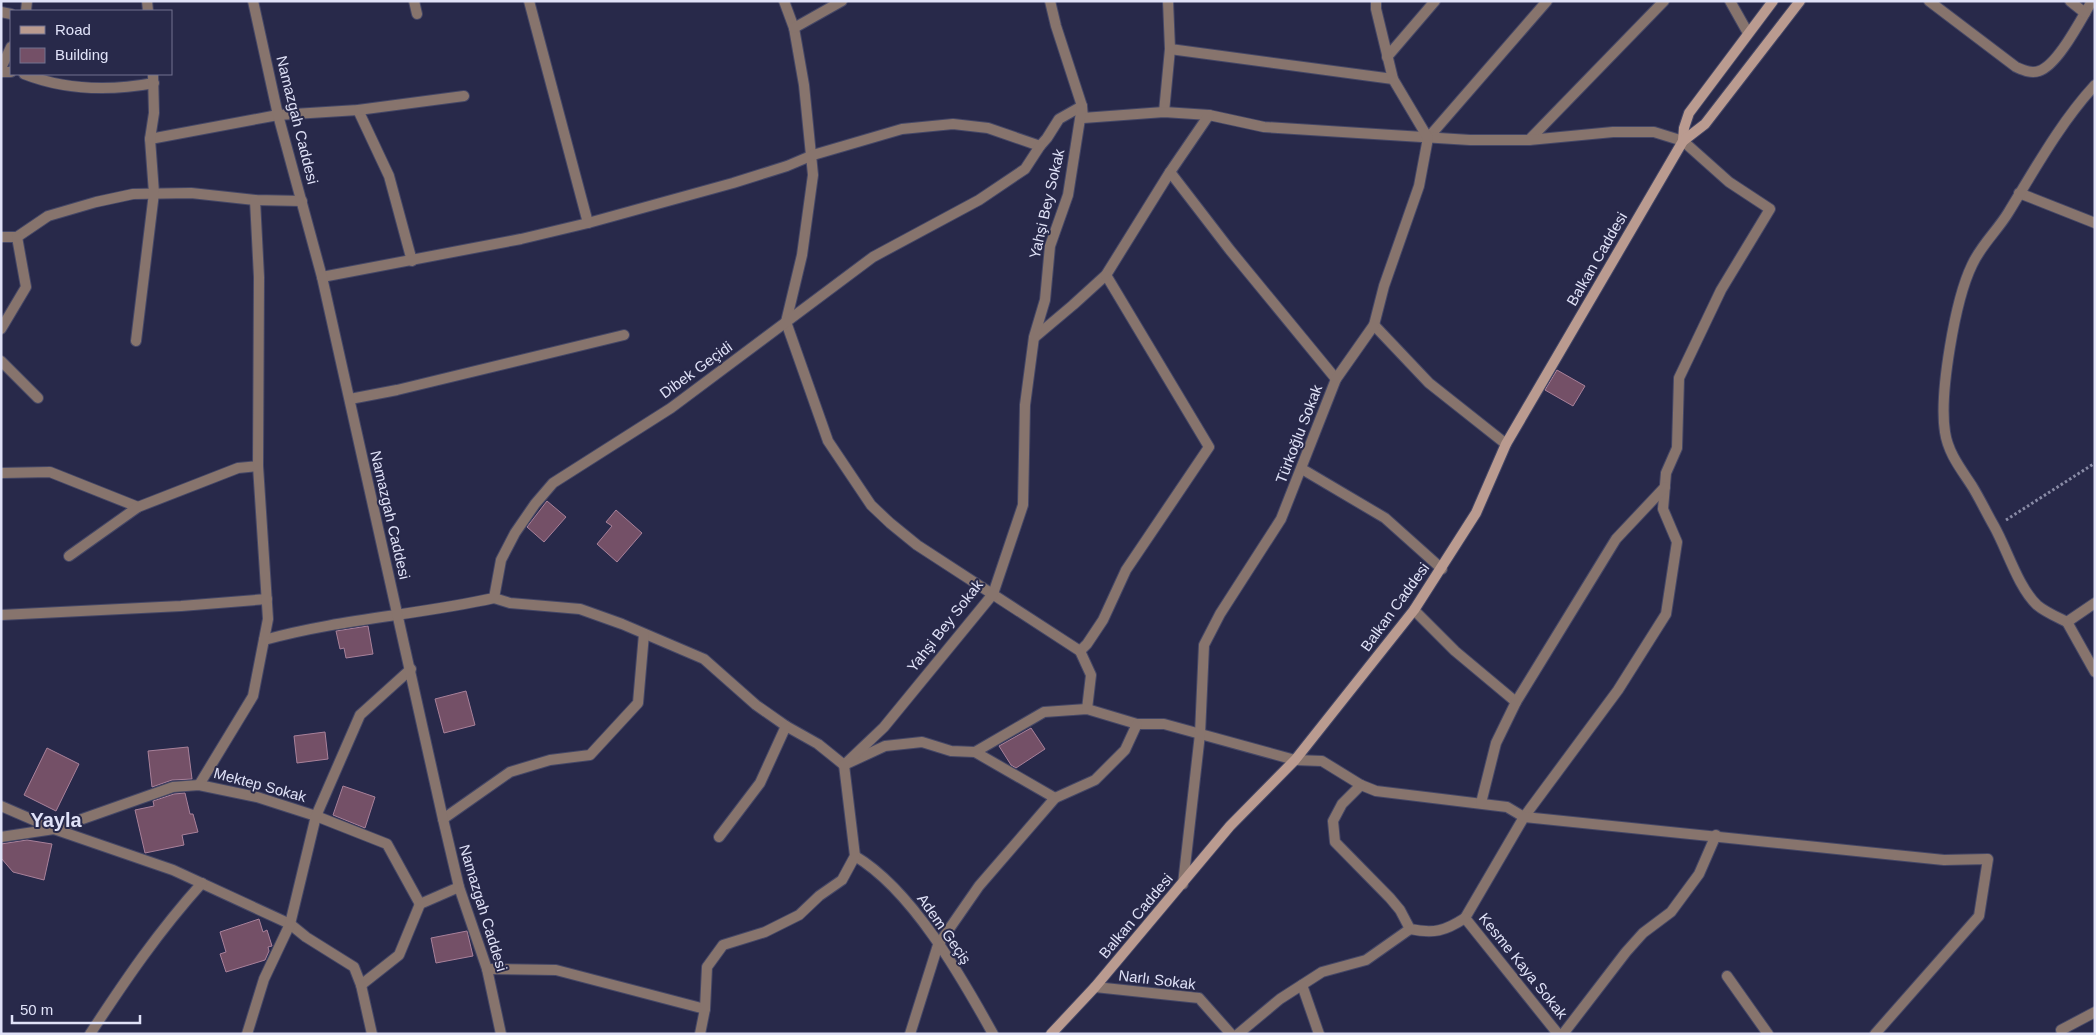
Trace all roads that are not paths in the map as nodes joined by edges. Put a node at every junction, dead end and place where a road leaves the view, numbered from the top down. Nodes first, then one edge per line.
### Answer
1 (253, 1) edge
2 (414, 1) edge
3 (530, 1) edge
4 (784, 1) edge
5 (842, 1) edge
6 (1050, 1) edge
7 (1168, 1) edge
8 (1376, 1) edge
9 (1435, 1) edge
10 (1547, 1) edge
11 (1664, 1) edge
12 (1730, 1) edge
13 (1773, 1) edge
14 (1800, 1) edge
15 (1929, 1) edge
16 (2070, 1) edge
17 (2092, 1) edge
18 (2085, 13) junction
19 (417, 14) dead end
20 (794, 28) junction
21 (1748, 33) junction
22 (10, 49) edge
23 (1170, 49) junction
24 (1387, 57) junction
25 (1, 68) edge
26 (27, 75) edge
27 (154, 79) edge
28 (1393, 79) junction
29 (2095, 84) edge
30 (464, 96) dead end
31 (1082, 106) junction
32 (358, 110) junction
33 (1164, 112) junction
34 (278, 115) junction
35 (1209, 116) junction
36 (1428, 138) junction
37 (150, 139) junction
38 (1529, 140) junction
39 (1683, 141) junction
40 (1040, 146) junction
41 (813, 155) junction
42 (1170, 172) junction
43 (2019, 192) junction
44 (154, 193) junction
45 (255, 200) junction
46 (302, 201) junction
47 (588, 222) junction
48 (2095, 223) edge
49 (1, 237) edge
50 (16, 237) junction
51 (412, 261) junction
52 (1106, 274) junction
53 (322, 277) junction
54 (786, 322) junction
55 (1374, 325) junction
56 (1, 329) edge
57 (624, 335) dead end
58 (1034, 337) junction
59 (136, 341) dead end
60 (1, 361) edge
61 (1336, 379) junction
62 (38, 398) dead end
63 (350, 399) junction
64 (1506, 444) junction
65 (258, 466) junction
66 (1302, 469) junction
67 (1, 473) edge
68 (1665, 487) junction
69 (138, 507) junction
70 (69, 556) dead end
71 (1442, 569) junction
72 (993, 594) junction
73 (494, 598) junction
74 (267, 599) junction
75 (2095, 603) edge
76 (1414, 610) junction
77 (398, 614) junction
78 (1, 615) edge
79 (2067, 622) junction
80 (644, 634) junction
81 (264, 640) junction
82 (1080, 651) junction
83 (411, 669) junction
84 (2095, 672) edge
85 (1516, 702) junction
86 (1087, 709) junction
87 (1137, 724) junction
88 (786, 726) junction
89 (1200, 734) junction
90 (975, 752) junction
91 (1295, 760) junction
92 (844, 765) junction
93 (199, 784) junction
94 (1361, 785) junction
95 (1055, 798) junction
96 (1481, 803) junction
97 (1, 806) edge
98 (316, 816) junction
99 (1524, 817) junction
100 (443, 819) junction
101 (54, 829) junction
102 (1716, 836) junction
103 (1, 837) edge
104 (719, 837) dead end
105 (855, 856) junction
106 (202, 883) junction
107 (1183, 884) junction
108 (459, 887) junction
109 (420, 904) junction
110 (1465, 918) junction
111 (290, 924) junction
112 (1410, 929) junction
113 (938, 945) junction
114 (487, 969) junction
115 (1727, 976) dead end
116 (361, 985) junction
117 (1302, 985) junction
118 (1095, 987) junction
119 (705, 1009) junction
120 (2095, 1012) edge
121 (2059, 1032) edge
122 (90, 1034) edge
123 (247, 1034) edge
124 (372, 1034) edge
125 (501, 1034) edge
126 (700, 1034) edge
127 (910, 1034) edge
128 (994, 1034) edge
129 (1051, 1034) edge
130 (1231, 1034) edge
131 (1238, 1034) edge
132 (1319, 1034) edge
133 (1558, 1034) edge
134 (1563, 1034) edge
135 (1768, 1034) edge
136 (1875, 1034) edge

1 - 34 street, Namazgah Caddesi
2 - 19 street
3 - 47 street
4 - 20 street
5 - 20 street
6 - 31 street
7 - 23 street
8 - 24 street
9 - 24 street
10 - 36 street
11 - 38 street
12 - 21 street
13 - 21 main road, Balkan Caddesi
14 - 39 main road, Balkan Caddesi
15 - 18 street
16 - 18 street
17 - 18 street
20 - 41 street
21 - 39 main road, Balkan Caddesi
22 - 25 street
23 - 28 street
23 - 33 street
24 - 28 street
26 - 27 street
27 - 37 street
28 - 36 street
29 - 43 street
30 - 32 street
31 - 33 street
31 - 40 street, Dibek Geçidi
31 - 58 street, Yahşi Bey Sokak
32 - 34 street
32 - 51 street
33 - 35 street
34 - 37 street
34 - 46 street, Namazgah Caddesi
35 - 36 street
35 - 42 street
36 - 38 street
36 - 55 street, Türkoğlu Sokak
37 - 44 street
38 - 39 street
39 - 64 main road, Balkan Caddesi
39 - 68 street
40 - 41 street
40 - 54 street, Dibek Geçidi
41 - 47 street
41 - 54 street
42 - 52 street
42 - 61 street
43 - 48 street
43 - 79 street
44 - 45 street
44 - 50 street
44 - 59 street
45 - 46 street
45 - 65 street
46 - 53 street, Namazgah Caddesi
47 - 51 street
49 - 50 street
50 - 56 street
51 - 53 street
52 - 58 street
52 - 82 street
53 - 63 street, Namazgah Caddesi
54 - 72 street
54 - 73 street, Dibek Geçidi
55 - 61 street, Türkoğlu Sokak
55 - 64 street
57 - 63 street
58 - 72 street, Yahşi Bey Sokak
60 - 62 street
61 - 66 street, Türkoğlu Sokak
63 - 77 street, Namazgah Caddesi
64 - 71 main road, Balkan Caddesi
65 - 69 street
65 - 74 street
66 - 71 street
66 - 89 street, Türkoğlu Sokak
67 - 69 street
68 - 85 street
68 - 99 street
69 - 70 street
71 - 76 main road, Balkan Caddesi
72 - 82 street
72 - 92 street, Yahşi Bey Sokak
73 - 77 street
73 - 80 street
74 - 78 street
74 - 81 street
75 - 79 street
76 - 85 street
76 - 91 main road, Balkan Caddesi
77 - 81 street
77 - 83 street, Namazgah Caddesi
79 - 84 street
80 - 88 street
80 - 100 street
81 - 93 street
82 - 86 street
83 - 98 street
83 - 100 street, Namazgah Caddesi
85 - 96 street
86 - 87 street
86 - 90 street
87 - 89 street
87 - 95 street
88 - 92 street
88 - 104 street
89 - 91 street
89 - 107 street, Türkoğlu Sokak
90 - 92 street
90 - 95 street
91 - 94 street
91 - 107 main road, Balkan Caddesi
92 - 105 street
93 - 98 street, Mektep Sokak
93 - 101 street, Mektep Sokak
94 - 96 street
94 - 112 street
95 - 113 street
96 - 99 street
97 - 101 street
98 - 109 street, Mektep Sokak
98 - 111 street
99 - 102 street
99 - 110 street
100 - 108 street, Namazgah Caddesi
101 - 103 street, Mektep Sokak
101 - 106 street
102 - 134 street
102 - 136 street
105 - 113 street, Adem Geçiş
105 - 119 street
106 - 111 street
106 - 122 street
107 - 118 main road, Balkan Caddesi
108 - 109 street
108 - 114 street, Namazgah Caddesi
109 - 116 street
110 - 112 street, Kesme Kaya Sokak
110 - 133 street, Kesme Kaya Sokak
111 - 116 street
111 - 123 street
112 - 117 street
113 - 127 street
113 - 128 street, Adem Geçiş
114 - 119 street
114 - 125 street, Namazgah Caddesi
115 - 135 street
116 - 124 street
117 - 131 street
117 - 132 street
118 - 129 main road, Balkan Caddesi
118 - 130 street, Narlı Sokak
119 - 126 street
120 - 121 street

